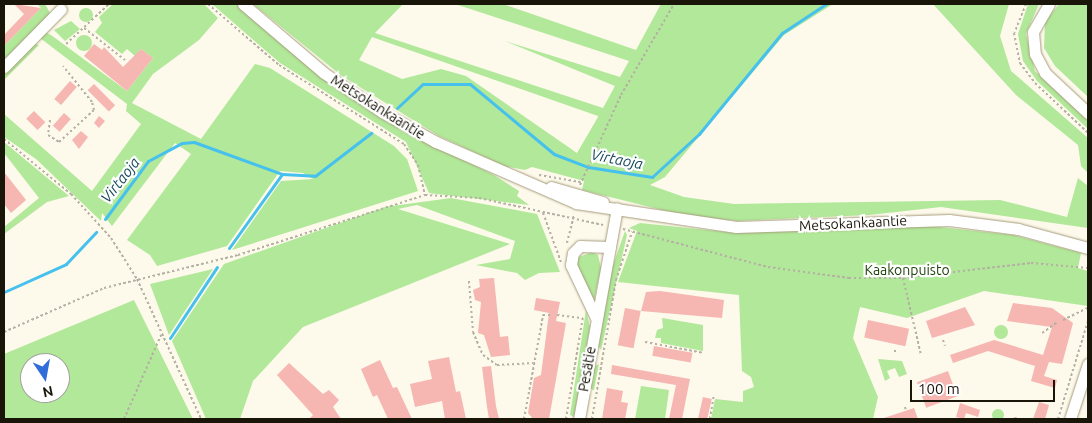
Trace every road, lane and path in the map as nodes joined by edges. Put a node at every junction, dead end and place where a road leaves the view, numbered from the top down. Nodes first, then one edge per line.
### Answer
1 (110, 4) edge
2 (208, 4) edge
3 (243, 4) edge
4 (674, 4) edge
5 (1049, 4) edge
6 (61, 9) dead end
7 (84, 28) junction
8 (66, 44) dead end
9 (125, 60) dead end
10 (63, 66) dead end
11 (4, 67) edge
12 (1088, 113) edge
13 (50, 120) dead end
14 (4, 139) edge
15 (539, 175) dead end
16 (425, 195) junction
17 (617, 208) junction
18 (543, 213) junction
19 (574, 220) junction
20 (613, 227) junction
21 (632, 232) junction
22 (567, 246) dead end
23 (610, 247) junction
24 (1088, 248) edge
25 (564, 255) dead end
26 (1088, 268) edge
27 (903, 278) junction
28 (137, 279) junction
29 (469, 281) dead end
30 (1088, 308) edge
31 (583, 314) dead end
32 (551, 315) dead end
33 (557, 315) dead end
34 (583, 318) junction
35 (596, 318) junction
36 (1063, 320) dead end
37 (1058, 322) dead end
38 (1088, 322) edge
39 (4, 332) edge
40 (1042, 333) dead end
41 (161, 335) junction
42 (942, 340) dead end
43 (645, 342) dead end
44 (945, 346) dead end
45 (895, 348) dead end
46 (895, 352) dead end
47 (704, 353) dead end
48 (921, 355) dead end
49 (534, 363) junction
50 (1088, 364) edge
51 (714, 395) dead end
52 (1014, 418) dead end
53 (124, 419) edge
54 (201, 419) edge
55 (524, 419) edge
56 (567, 419) edge
57 (579, 419) edge
58 (592, 419) edge
59 (710, 419) edge
60 (1019, 419) edge
61 (1058, 419) edge
62 (1070, 419) edge

1 - 7 path
2 - 16 path
3 - 17 street, Metsokankaantie
4 - 15 path
5 - 12 street
6 - 11 street
7 - 8 path
7 - 9 path
10 - 13 path
14 - 28 path
16 - 18 path
16 - 28 path
17 - 20 street, Pesätie
17 - 24 street, Metsokankaantie
18 - 19 path
18 - 25 path
19 - 20 path
19 - 22 path
20 - 21 path
20 - 23 street, Pesätie
21 - 27 path
21 - 58 path
23 - 35 street, Pesätie
23 - 35 street
26 - 27 path
27 - 48 path
28 - 39 path
28 - 41 path
29 - 49 path
30 - 36 path
31 - 34 path
32 - 49 path
33 - 34 path
34 - 56 path
35 - 57 street, Pesätie
37 - 40 path
38 - 61 path
41 - 53 path
41 - 54 path
42 - 44 path
43 - 47 path
45 - 46 path
49 - 55 path
50 - 62 street
51 - 59 path
52 - 60 path

